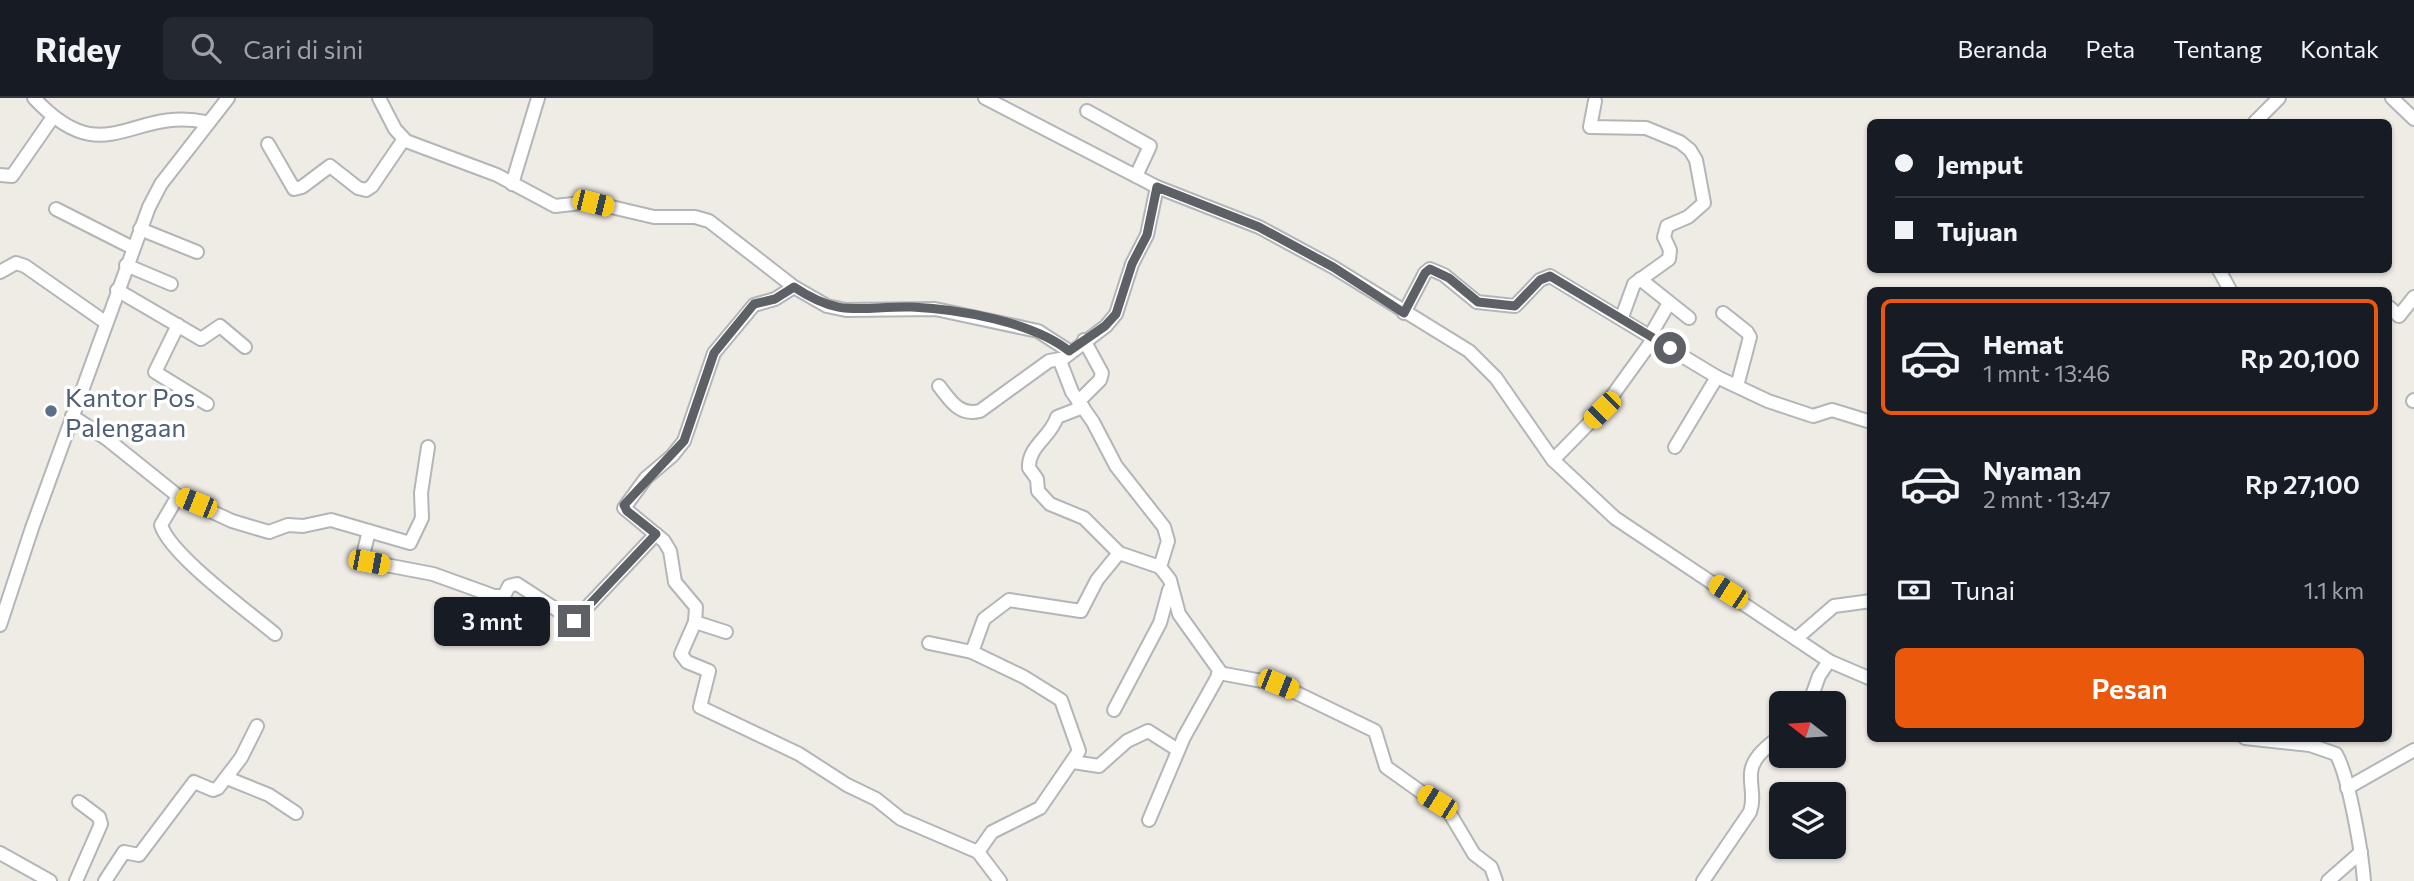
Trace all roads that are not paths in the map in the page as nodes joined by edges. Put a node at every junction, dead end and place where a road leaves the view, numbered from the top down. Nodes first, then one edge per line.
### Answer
1 (34, 98) edge
2 (228, 98) edge
3 (379, 98) edge
4 (538, 98) edge
5 (985, 98) edge
6 (2279, 98) edge
7 (2392, 98) edge
8 (1595, 101) dead end
9 (1087, 111) dead end
10 (53, 117) junction
11 (2258, 119) edge
12 (2414, 119) edge
13 (206, 122) junction
14 (404, 139) junction
15 (268, 144) dead end
16 (0, 175) edge
17 (1136, 176) junction
18 (512, 184) junction
19 (1157, 187) junction
20 (56, 209) dead end
21 (141, 229) junction
22 (133, 248) junction
23 (197, 252) dead end
24 (127, 265) junction
25 (0, 272) edge
26 (1640, 279) junction
27 (171, 284) dead end
28 (794, 287) junction
29 (117, 290) junction
30 (2414, 298) edge
31 (1670, 303) junction
32 (2394, 312) edge
33 (1404, 313) junction
34 (1723, 313) dead end
35 (1622, 317) junction
36 (1689, 318) dead end
37 (2414, 320) edge
38 (105, 322) junction
39 (178, 325) junction
40 (1652, 337) junction
41 (1084, 340) junction
42 (246, 347) dead end
43 (1065, 355) junction
44 (1717, 377) junction
45 (939, 386) dead end
46 (1737, 386) junction
47 (207, 404) dead end
48 (1081, 404) junction
49 (72, 416) junction
50 (1867, 421) edge
51 (428, 446) dead end
52 (1675, 447) dead end
53 (1553, 460) junction
54 (178, 496) junction
55 (369, 531) junction
56 (656, 534) junction
57 (1119, 553) junction
58 (1160, 567) junction
59 (6, 583) edge
60 (1171, 583) junction
61 (1867, 602) edge
62 (695, 622) junction
63 (0, 625) edge
64 (726, 632) dead end
65 (275, 634) dead end
66 (1797, 638) junction
67 (929, 643) dead end
68 (972, 652) junction
69 (1829, 661) junction
70 (1219, 673) junction
71 (1867, 677) edge
72 (1814, 691) edge
73 (1114, 710) dead end
74 (257, 726) dead end
75 (2275, 742) edge
76 (1769, 747) edge
77 (1178, 750) junction
78 (2414, 750) edge
79 (1073, 762) junction
80 (226, 778) junction
81 (2347, 788) junction
82 (79, 802) dead end
83 (296, 813) dead end
84 (1149, 820) dead end
85 (978, 852) junction
86 (2361, 852) junction
87 (0, 853) edge
88 (50, 881) edge
89 (76, 881) edge
90 (105, 881) edge
91 (1000, 881) edge
92 (1496, 881) edge
93 (1703, 881) edge
94 (2328, 881) edge
95 (2364, 881) edge

1 - 10 street
2 - 13 street
3 - 14 street
4 - 18 street
5 - 17 street
6 - 11 street
7 - 12 street
8 - 26 street
9 - 17 street
10 - 13 street
10 - 16 street
13 - 21 street
14 - 15 street
14 - 18 street
17 - 19 street
18 - 28 street
19 - 33 street
19 - 41 street
20 - 22 street
21 - 22 street
21 - 23 street
22 - 24 street
24 - 27 street
24 - 29 street
25 - 38 street
26 - 31 street
26 - 35 street
28 - 43 street
28 - 56 street
29 - 38 street
29 - 39 street
30 - 32 street
31 - 36 street
31 - 40 street
32 - 37 street
33 - 35 street
33 - 53 street
34 - 46 street
35 - 40 street
38 - 49 street
39 - 42 street
39 - 47 street
40 - 44 street
40 - 53 street
41 - 43 street
41 - 48 street
43 - 45 street
43 - 48 street
44 - 46 street
44 - 52 street
46 - 50 street
48 - 57 street
48 - 58 street
49 - 54 street
49 - 59 street
51 - 55 street
53 - 66 street
54 - 55 street
54 - 65 street
55 - 56 street
56 - 62 street
57 - 58 street
57 - 68 street
58 - 60 street
59 - 63 street
60 - 70 street
60 - 73 street
61 - 66 street
62 - 64 street
62 - 85 street
66 - 69 street
67 - 68 street
68 - 79 street
69 - 71 street
69 - 72 street
70 - 77 street
70 - 92 street
74 - 80 street
75 - 81 street
76 - 93 street
77 - 79 street
77 - 84 street
78 - 81 street
79 - 85 street
80 - 83 street
80 - 90 street
81 - 86 street
82 - 89 street
85 - 91 street
86 - 94 street
86 - 95 street
87 - 88 street

